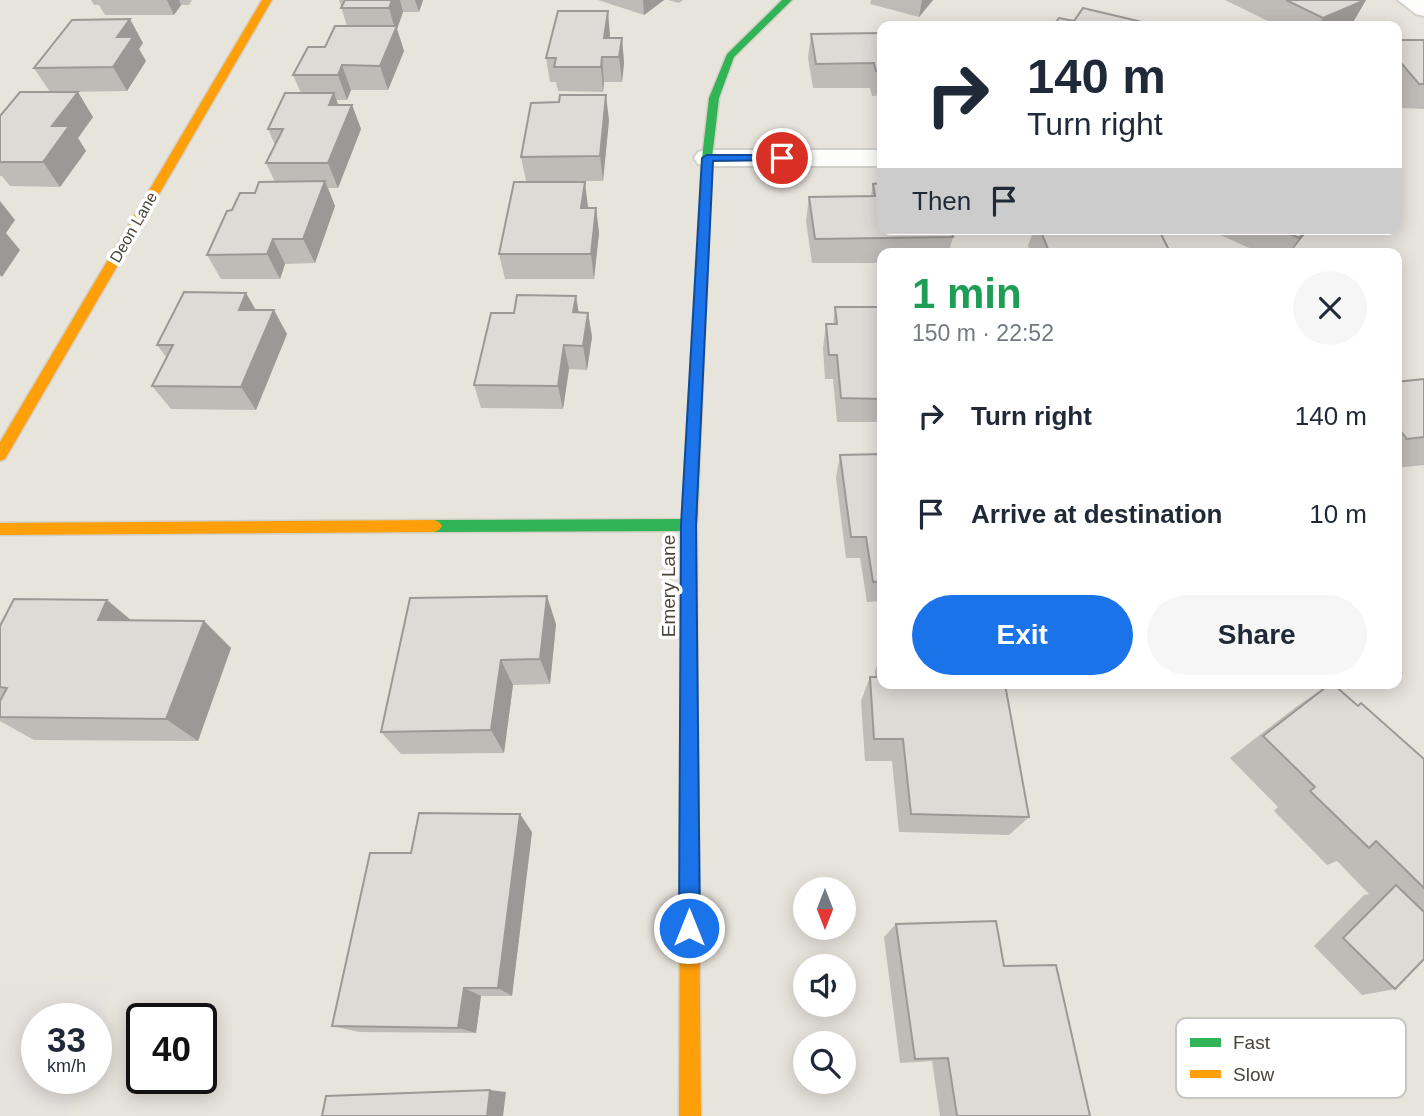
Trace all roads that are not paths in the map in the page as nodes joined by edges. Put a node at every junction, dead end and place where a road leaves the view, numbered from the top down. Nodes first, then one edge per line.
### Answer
1 (267, 0) edge
2 (787, 0) edge
3 (1409, 0) edge
4 (1424, 9) edge
5 (707, 158) junction
6 (877, 158) edge
7 (0, 455) edge
8 (689, 525) junction
9 (0, 528) edge
10 (690, 1116) edge

1 - 7 street, Deon Lane
2 - 5 street, Emery Lane
3 - 4 street
5 - 6 street
5 - 8 street, Emery Lane
8 - 9 street
8 - 10 street, Emery Lane

